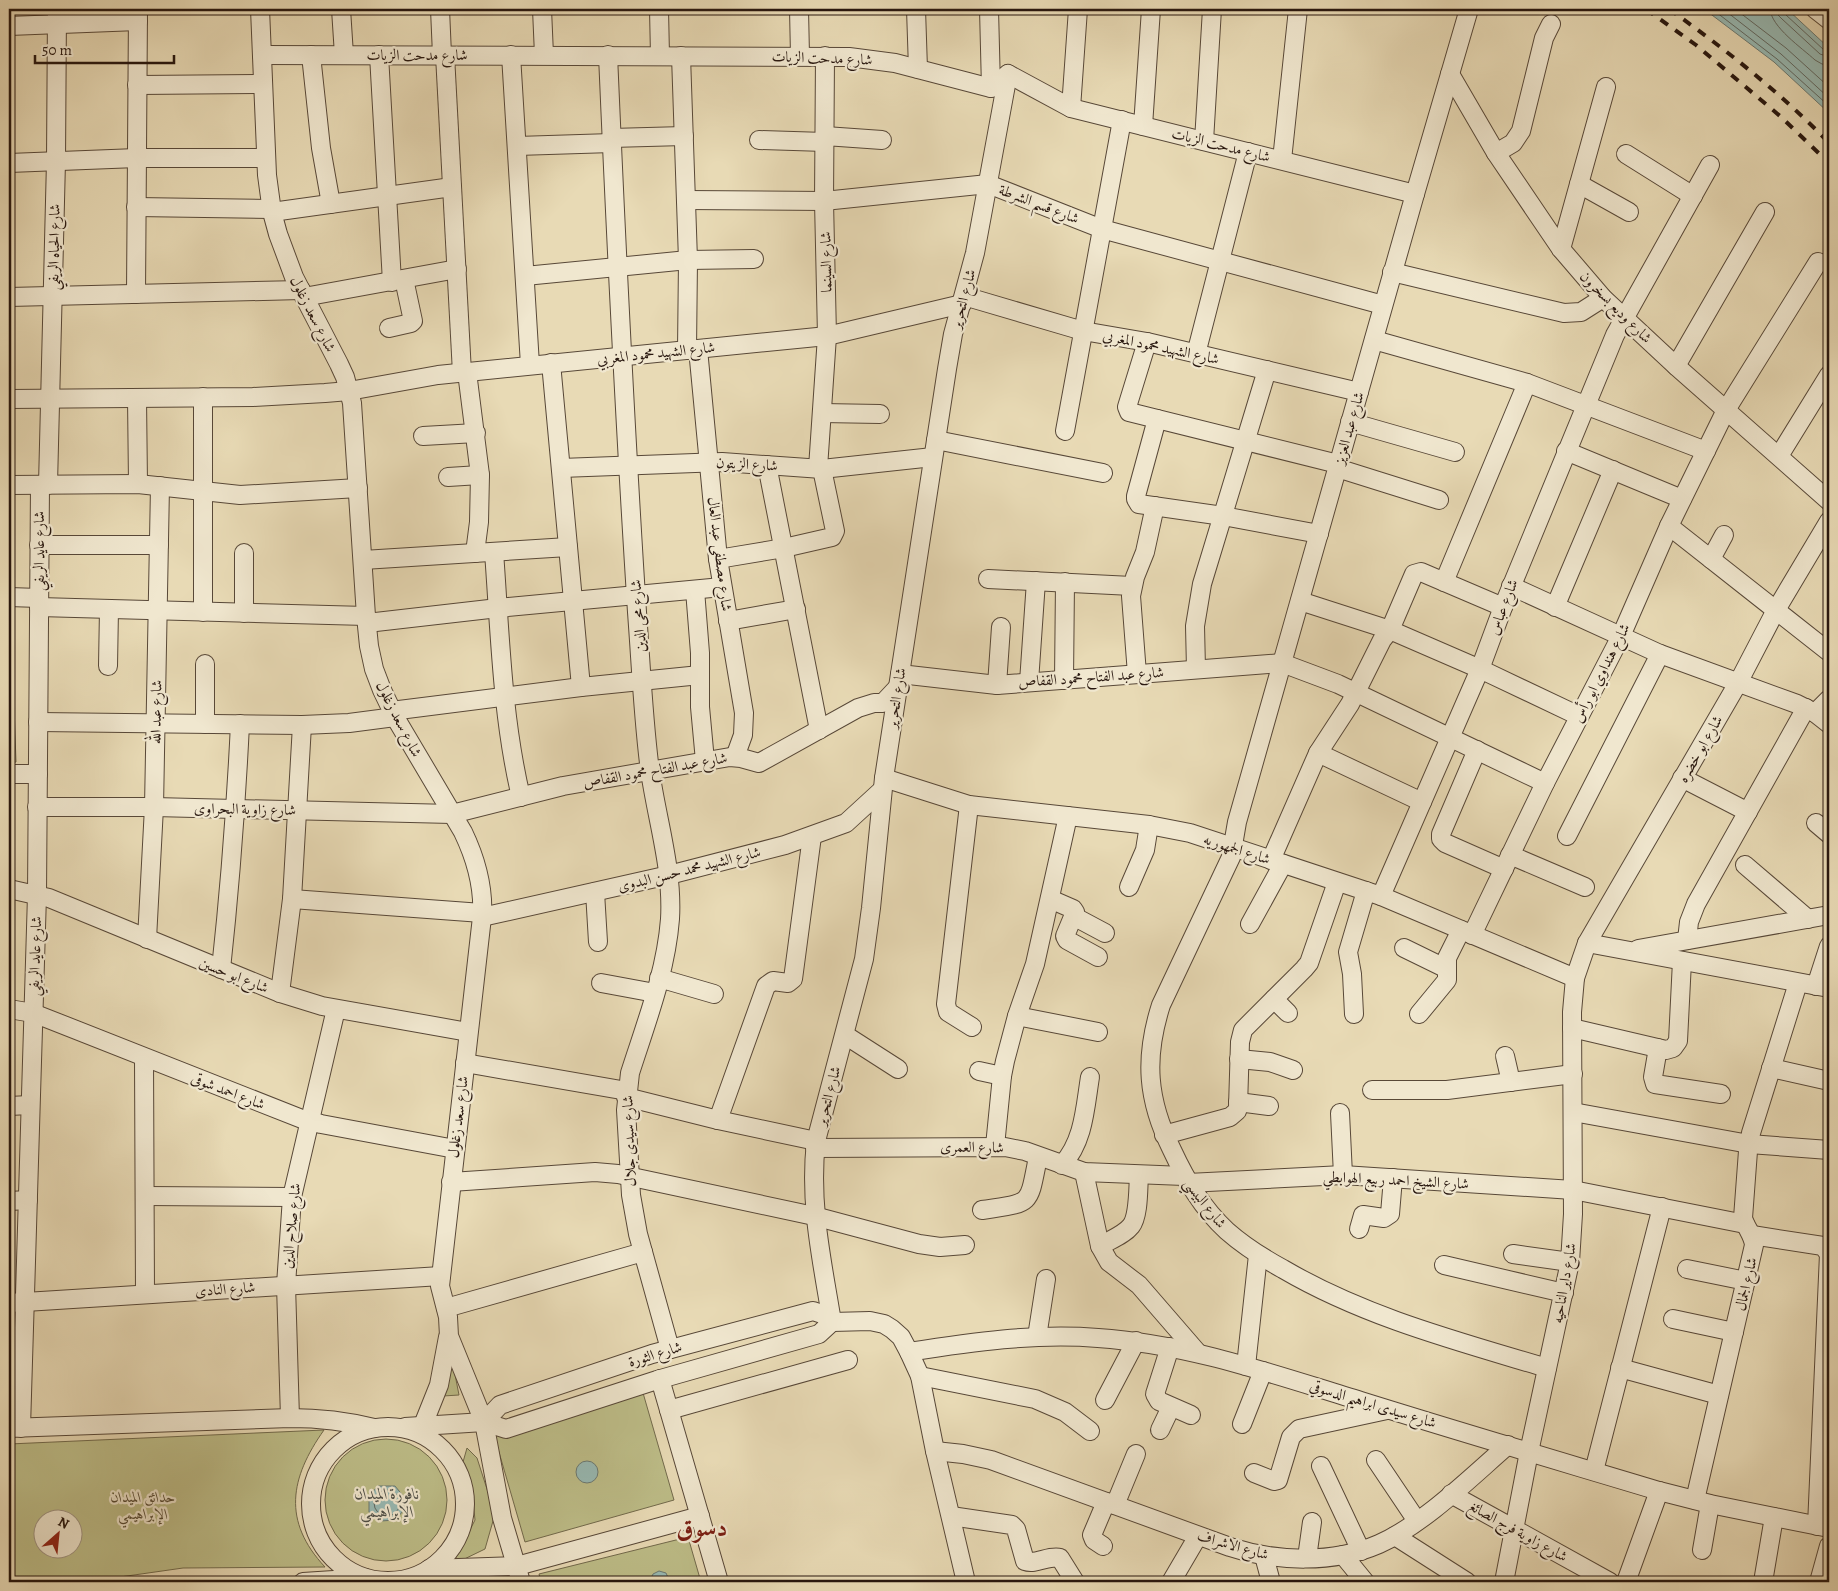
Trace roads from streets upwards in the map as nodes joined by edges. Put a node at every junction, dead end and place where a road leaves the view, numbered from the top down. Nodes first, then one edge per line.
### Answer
1 (260, 9) edge
2 (341, 9) edge
3 (440, 9) edge
4 (542, 9) edge
5 (659, 9) edge
6 (799, 9) edge
7 (916, 9) edge
8 (990, 9) edge
9 (1078, 9) edge
10 (1151, 9) edge
11 (1212, 9) edge
12 (1298, 9) edge
13 (1468, 9) edge
14 (1815, 9) edge
15 (138, 15) edge
16 (57, 16) edge
17 (1829, 20) edge
18 (1550, 24) dead end
19 (9, 26) edge
20 (311, 54) junction
21 (262, 55) junction
22 (344, 55) junction
23 (379, 55) junction
24 (444, 55) junction
25 (511, 55) junction
26 (544, 55) junction
27 (608, 55) junction
28 (660, 56) junction
29 (681, 56) junction
30 (800, 56) junction
31 (825, 56) junction
32 (918, 69) junction
33 (1008, 74) junction
34 (1450, 74) junction
35 (263, 84) junction
36 (137, 85) junction
37 (1606, 87) dead end
38 (991, 88) junction
39 (1071, 108) junction
40 (1122, 120) junction
41 (1143, 126) junction
42 (684, 136) junction
43 (825, 139) junction
44 (612, 140) junction
45 (759, 140) dead end
46 (882, 140) dead end
47 (1204, 141) junction
48 (517, 146) junction
49 (1248, 152) junction
50 (1496, 154) junction
51 (1626, 154) dead end
52 (137, 158) junction
53 (266, 158) junction
54 (1282, 160) junction
55 (56, 161) junction
56 (9, 162) edge
57 (1710, 166) dead end
58 (988, 184) junction
59 (1579, 184) junction
60 (452, 186) junction
61 (1415, 194) junction
62 (387, 196) junction
63 (1693, 196) junction
64 (686, 200) junction
65 (824, 201) junction
66 (331, 204) junction
67 (136, 207) junction
68 (272, 210) junction
69 (1629, 212) dead end
70 (1765, 212) dead end
71 (1102, 228) junction
72 (1561, 250) junction
73 (754, 259) dead end
74 (688, 260) junction
75 (1220, 261) junction
76 (1818, 262) dead end
77 (617, 267) junction
78 (457, 269) junction
79 (1392, 272) junction
80 (525, 276) junction
81 (398, 280) junction
82 (136, 294) junction
83 (302, 294) junction
84 (53, 296) junction
85 (9, 297) edge
86 (1603, 298) junction
87 (963, 300) junction
88 (1383, 305) junction
89 (1624, 318) junction
90 (389, 328) dead end
91 (1083, 331) junction
92 (827, 336) junction
93 (1374, 340) junction
94 (1147, 342) junction
95 (693, 349) junction
96 (1196, 354) junction
97 (622, 356) junction
98 (551, 363) junction
99 (530, 365) junction
100 (1676, 366) junction
101 (1267, 370) junction
102 (465, 372) junction
103 (1829, 375) edge
104 (1528, 384) junction
105 (349, 391) junction
106 (1359, 392) junction
107 (137, 398) junction
108 (203, 398) junction
109 (9, 399) edge
110 (50, 399) junction
111 (1586, 405) junction
112 (1726, 410) junction
113 (822, 414) junction
114 (880, 414) dead end
115 (1157, 419) junction
116 (1350, 422) junction
117 (1064, 431) dead end
118 (476, 433) junction
119 (423, 436) dead end
120 (936, 440) junction
121 (1246, 441) junction
122 (1566, 451) junction
123 (1706, 451) junction
124 (1455, 452) dead end
125 (1779, 456) junction
126 (933, 458) junction
127 (709, 462) junction
128 (628, 465) junction
129 (767, 465) junction
130 (1338, 466) junction
131 (561, 468) junction
132 (820, 468) junction
133 (1613, 470) junction
134 (1103, 473) dead end
135 (480, 475) junction
136 (448, 477) dead end
137 (138, 484) junction
138 (9, 485) edge
139 (44, 485) junction
140 (160, 486) junction
141 (358, 488) junction
142 (203, 492) junction
143 (1682, 499) junction
144 (1439, 500) dead end
145 (1829, 501) edge
146 (1155, 506) junction
147 (1223, 516) junction
148 (1829, 522) edge
149 (1669, 526) junction
150 (1318, 534) junction
151 (1724, 535) dead end
152 (39, 545) junction
153 (159, 545) junction
154 (568, 547) junction
155 (784, 548) junction
156 (494, 552) junction
157 (244, 553) dead end
158 (475, 553) junction
159 (718, 558) junction
160 (1711, 559) junction
161 (363, 560) junction
162 (988, 579) dead end
163 (1036, 581) junction
164 (1065, 582) junction
165 (1444, 582) junction
166 (1132, 586) junction
167 (1511, 586) junction
168 (722, 587) junction
169 (695, 590) junction
170 (636, 596) junction
171 (9, 597) edge
172 (573, 601) junction
173 (1300, 601) junction
174 (39, 603) junction
175 (1503, 607) junction
176 (1555, 607) junction
177 (498, 608) junction
178 (796, 609) junction
179 (109, 610) junction
180 (1776, 610) junction
181 (158, 611) junction
182 (203, 612) junction
183 (244, 613) junction
184 (366, 619) junction
185 (728, 621) junction
186 (1001, 627) dead end
187 (1390, 630) junction
188 (1620, 636) junction
189 (1829, 652) edge
190 (1660, 654) junction
191 (1282, 663) junction
192 (204, 664) dead end
193 (108, 666) dead end
194 (1196, 669) junction
195 (1480, 669) junction
196 (1136, 674) junction
197 (700, 675) junction
198 (899, 680) junction
199 (1064, 680) junction
200 (642, 681) junction
201 (1029, 682) junction
202 (1738, 683) junction
203 (996, 685) junction
204 (581, 687) junction
205 (1356, 692) junction
206 (505, 697) junction
207 (1829, 699) edge
208 (1811, 711) junction
209 (393, 714) junction
210 (1579, 716) junction
211 (38, 722) junction
212 (156, 723) junction
213 (205, 724) junction
214 (240, 724) junction
215 (1829, 724) edge
216 (302, 725) junction
217 (819, 730) junction
218 (1450, 737) junction
219 (1477, 750) junction
220 (1318, 753) junction
221 (735, 757) junction
222 (705, 761) junction
223 (650, 771) junction
224 (9, 774) edge
225 (38, 774) junction
226 (1682, 778) junction
227 (1545, 783) junction
228 (883, 784) junction
229 (521, 797) junction
230 (1422, 802) junction
231 (968, 805) junction
232 (37, 807) junction
233 (154, 807) junction
234 (236, 809) junction
235 (298, 810) junction
236 (1748, 812) junction
237 (452, 814) junction
238 (1068, 816) junction
239 (1149, 825) junction
240 (812, 836) junction
241 (1567, 836) dead end
242 (1233, 848) junction
243 (1277, 862) junction
244 (1507, 862) junction
245 (1745, 865) dead end
246 (669, 875) junction
247 (1337, 882) junction
248 (1129, 887) dead end
249 (1585, 887) dead end
250 (9, 889) edge
251 (595, 892) junction
252 (1373, 894) junction
253 (37, 895) junction
254 (292, 899) junction
255 (1050, 899) junction
256 (482, 915) junction
257 (1829, 915) edge
258 (1075, 917) junction
259 (1808, 919) junction
260 (1250, 924) dead end
261 (1467, 932) junction
262 (1105, 933) dead end
263 (147, 939) junction
264 (1687, 940) junction
265 (598, 942) dead end
266 (1587, 943) junction
267 (1829, 946) edge
268 (1404, 948) dead end
269 (1628, 951) junction
270 (1098, 957) dead end
271 (1682, 961) junction
272 (220, 969) junction
273 (1447, 969) junction
274 (1575, 978) junction
275 (601, 983) dead end
276 (1798, 983) junction
277 (657, 986) junction
278 (1823, 987) edge
279 (280, 993) junction
280 (714, 994) dead end
281 (1274, 999) junction
282 (9, 1009) edge
283 (336, 1009) junction
284 (33, 1013) junction
285 (1288, 1013) dead end
286 (1354, 1014) dead end
287 (1419, 1014) dead end
288 (1017, 1016) junction
289 (972, 1027) dead end
290 (1572, 1028) junction
291 (468, 1032) junction
292 (1098, 1032) dead end
293 (845, 1035) junction
294 (1658, 1048) junction
295 (1505, 1056) dead end
296 (144, 1058) junction
297 (1239, 1059) junction
298 (465, 1063) junction
299 (898, 1068) dead end
300 (1771, 1068) junction
301 (1293, 1070) dead end
302 (979, 1071) dead end
303 (1573, 1074) junction
304 (1002, 1076) junction
305 (1090, 1077) dead end
306 (1829, 1081) edge
307 (1511, 1082) junction
308 (1372, 1090) dead end
309 (626, 1094) junction
310 (1721, 1094) dead end
311 (1238, 1102) junction
312 (30, 1105) junction
313 (9, 1106) edge
314 (1269, 1106) dead end
315 (1573, 1112) junction
316 (1340, 1113) dead end
317 (718, 1120) junction
318 (310, 1122) junction
319 (1164, 1135) junction
320 (816, 1144) junction
321 (1748, 1144) junction
322 (995, 1146) junction
323 (455, 1149) junction
324 (1829, 1150) edge
325 (1038, 1156) junction
326 (1062, 1165) junction
327 (1084, 1172) junction
328 (1139, 1175) junction
329 (1343, 1175) junction
330 (629, 1177) junction
331 (1393, 1178) junction
332 (1186, 1180) junction
333 (451, 1182) junction
334 (1573, 1190) junction
335 (145, 1196) junction
336 (292, 1197) junction
337 (28, 1200) junction
338 (9, 1201) edge
339 (1662, 1207) junction
340 (982, 1210) dead end
341 (814, 1216) junction
342 (1359, 1229) dead end
343 (1748, 1229) junction
344 (965, 1245) dead end
345 (1100, 1246) junction
346 (643, 1252) junction
347 (1829, 1253) edge
348 (1513, 1254) dead end
349 (1258, 1255) junction
350 (1570, 1262) junction
351 (1444, 1265) dead end
352 (1687, 1269) dead end
353 (441, 1276) junction
354 (1046, 1279) dead end
355 (1746, 1281) junction
356 (286, 1285) junction
357 (1564, 1293) junction
358 (145, 1294) junction
359 (17, 1302) edge
360 (446, 1308) junction
361 (1673, 1319) dead end
362 (832, 1322) junction
363 (1828, 1329) edge
364 (1734, 1332) junction
365 (448, 1336) junction
366 (1037, 1337) junction
367 (1136, 1341) junction
368 (1170, 1347) junction
369 (670, 1349) junction
370 (909, 1352) junction
371 (1197, 1352) junction
372 (848, 1360) dead end
373 (1255, 1368) junction
374 (1548, 1368) junction
375 (1620, 1368) junction
376 (920, 1376) junction
377 (660, 1379) junction
378 (1719, 1395) junction
379 (1105, 1400) dead end
380 (1826, 1402) edge
381 (1171, 1407) junction
382 (669, 1410) junction
383 (1390, 1410) junction
384 (1191, 1416) dead end
385 (290, 1418) junction
386 (484, 1422) junction
387 (1242, 1424) dead end
388 (423, 1425) junction
389 (15, 1428) edge
390 (375, 1428) junction
391 (398, 1428) junction
392 (1090, 1430) dead end
393 (1160, 1430) dead end
394 (1508, 1445) junction
395 (935, 1451) junction
396 (1529, 1452) junction
397 (1136, 1454) dead end
398 (1376, 1460) dead end
399 (1321, 1466) dead end
400 (1594, 1471) junction
401 (1254, 1473) dead end
402 (1824, 1480) edge
403 (1658, 1490) junction
404 (1452, 1494) junction
405 (1703, 1502) junction
406 (1110, 1503) junction
407 (700, 1516) junction
408 (951, 1516) junction
409 (1774, 1517) junction
410 (1417, 1521) junction
411 (1312, 1522) dead end
412 (1823, 1527) edge
413 (1515, 1529) junction
414 (1198, 1536) junction
415 (1395, 1536) junction
416 (1103, 1546) dead end
417 (1829, 1546) edge
418 (1361, 1550) junction
419 (1702, 1550) dead end
420 (1343, 1555) junction
421 (1264, 1556) junction
422 (1307, 1558) junction
423 (428, 1574) edge
424 (519, 1574) edge
425 (370, 1580) edge
426 (303, 1582) edge
427 (719, 1582) edge
428 (966, 1582) edge
429 (1075, 1582) edge
430 (1171, 1582) edge
431 (1271, 1582) edge
432 (1365, 1582) edge
433 (1468, 1582) edge
434 (1504, 1582) edge
435 (1610, 1582) edge
436 (1626, 1582) edge
437 (1764, 1582) edge
438 (1819, 1582) edge

1 - 21 street, شارع سعد زغلول
2 - 22 street
3 - 24 street
4 - 26 street
5 - 28 street
6 - 30 street
7 - 32 street
8 - 38 street
9 - 39 street
10 - 41 street
11 - 47 street
12 - 54 street
13 - 34 street, شارع عبد العزيز
14 - 17 street
15 - 16 street
15 - 36 street
16 - 19 street
16 - 55 street, شارع الحياه الريفي
18 - 50 street
20 - 21 street, شارع مدحت الزيات
20 - 22 street, شارع مدحت الزيات
20 - 66 street
21 - 35 street, شارع سعد زغلول
22 - 23 street, شارع مدحت الزيات
23 - 24 street, شارع مدحت الزيات
23 - 62 street
24 - 25 street, شارع مدحت الزيات
24 - 60 street
25 - 26 street, شارع مدحت الزيات
25 - 48 street
26 - 27 street, شارع مدحت الزيات
27 - 28 street, شارع مدحت الزيات
27 - 44 street, شارع محى الدين
28 - 29 street, شارع مدحت الزيات
29 - 30 street, شارع مدحت الزيات
29 - 42 street, شارع مصطفى عبد العال
30 - 31 street, شارع مدحت الزيات
31 - 32 street, شارع مدحت الزيات
31 - 43 street, شارع السينما
32 - 38 street, شارع مدحت الزيات
33 - 38 street
33 - 39 street, شارع مدحت الزيات
33 - 58 street, شارع التحرير
34 - 50 street, شارع وديع بسخرون
34 - 61 street, شارع عبد العزيز
35 - 36 street
35 - 53 street, شارع سعد زغلول
36 - 52 street
37 - 59 street
39 - 40 street, شارع مدحت الزيات
40 - 41 street, شارع مدحت الزيات
40 - 71 street
41 - 47 street, شارع مدحت الزيات
42 - 44 street
42 - 64 street, شارع مصطفى عبد العال
43 - 45 street
43 - 46 street
43 - 65 street, شارع السينما
44 - 48 street
44 - 77 street, شارع محى الدين
47 - 49 street, شارع مدحت الزيات
48 - 80 street
49 - 54 street, شارع مدحت الزيات
49 - 75 street
50 - 72 street, شارع وديع بسخرون
51 - 63 street
52 - 53 street
52 - 55 street
52 - 67 street
53 - 68 street, شارع سعد زغلول
54 - 61 street, شارع مدحت الزيات
55 - 56 street
55 - 84 street, شارع الحياه الريفي
57 - 63 street, شارع عباس
58 - 65 street, شارع قسم الشرطة
58 - 71 street, شارع قسم الشرطة
58 - 87 street, شارع التحرير
59 - 69 street
59 - 72 street
60 - 62 street
60 - 78 street
61 - 79 street, شارع عبد العزيز
62 - 66 street
62 - 81 street
63 - 89 street, شارع عباس
64 - 65 street, شارع قسم الشرطة
64 - 74 street, شارع مصطفى عبد العال
65 - 92 street, شارع السينما
66 - 68 street
67 - 68 street
67 - 82 street
68 - 83 street, شارع سعد زغلول
70 - 100 street
71 - 75 street, شارع قسم الشرطة
71 - 91 street
72 - 86 street, شارع وديع بسخرون
73 - 74 street
74 - 77 street
74 - 95 street, شارع مصطفى عبد العال
75 - 88 street, شارع قسم الشرطة
75 - 96 street
76 - 112 street, شارع هنداوي ابو رأس
77 - 80 street
77 - 97 street, شارع محى الدين
78 - 81 street
78 - 102 street
79 - 86 street
79 - 88 street, شارع عبد العزيز
80 - 99 street
81 - 83 street
81 - 90 street
82 - 83 street
82 - 84 street
83 - 105 street, شارع سعد زغلول
84 - 85 street
84 - 110 street, شارع الحياه الريفي
86 - 89 street, شارع وديع بسخرون
87 - 91 street, شارع الشهيد محمود المغربي
87 - 92 street, شارع الشهيد محمود المغربي
87 - 120 street, شارع التحرير
88 - 93 street, شارع عبد العزيز
89 - 100 street, شارع وديع بسخرون
89 - 111 street, شارع عباس
91 - 94 street, شارع الشهيد محمود المغربي
91 - 117 street
92 - 95 street, شارع الشهيد محمود المغربي
92 - 113 street, شارع السينما
93 - 104 street
93 - 106 street, شارع عبد العزيز
94 - 96 street, شارع الشهيد محمود المغربي
94 - 115 street
95 - 97 street, شارع الشهيد محمود المغربي
95 - 127 street, شارع مصطفى عبد العال
96 - 101 street, شارع الشهيد محمود المغربي
97 - 98 street, شارع الشهيد محمود المغربي
97 - 128 street, شارع محى الدين
98 - 99 street, شارع الشهيد محمود المغربي
98 - 131 street
99 - 102 street, شارع الشهيد محمود المغربي
100 - 112 street, شارع وديع بسخرون
101 - 106 street, شارع الشهيد محمود المغربي
101 - 121 street
102 - 105 street, شارع الشهيد محمود المغربي
102 - 118 street
103 - 125 street
104 - 111 street
104 - 165 street
105 - 108 street, شارع الشهيد محمود المغربي
105 - 141 street, شارع سعد زغلول
106 - 116 street, شارع عبد العزيز
107 - 108 street, شارع الشهيد محمود المغربي
107 - 110 street, شارع الشهيد محمود المغربي
107 - 137 street
108 - 142 street
109 - 110 street, شارع الشهيد محمود المغربي
110 - 139 street, شارع الحياه الريفي
111 - 122 street, شارع عباس
111 - 123 street
112 - 123 street, شارع هنداوي ابو رأس
112 - 125 street, شارع وديع بسخرون
113 - 114 street
113 - 132 street, شارع السينما
115 - 121 street
115 - 146 street
116 - 124 street
116 - 130 street, شارع عبد العزيز
118 - 119 street
118 - 135 street
120 - 126 street, شارع التحرير
120 - 134 street
121 - 130 street
121 - 147 street
122 - 133 street
122 - 167 street, شارع عباس
123 - 143 street, شارع هنداوي ابو رأس
125 - 145 street, شارع وديع بسخرون
126 - 132 street, شارع الزيتون
126 - 198 street, شارع التحرير
127 - 128 street, شارع الزيتون
127 - 129 street, شارع الزيتون
127 - 159 street, شارع مصطفى عبد العال
128 - 131 street, شارع الزيتون
128 - 170 street, شارع محى الدين
129 - 132 street, شارع الزيتون
129 - 155 street
130 - 144 street
130 - 150 street, شارع عبد العزيز
131 - 154 street
132 - 155 street, شارع السينما
133 - 143 street
133 - 176 street
135 - 136 street
135 - 158 street
137 - 139 street
137 - 140 street
138 - 139 street
139 - 152 street, شارع عايد الريفي
140 - 142 street
140 - 153 street, شارع عبد الله
141 - 142 street
141 - 161 street, شارع سعد زغلول
142 - 182 street
143 - 149 street, شارع هنداوي ابو رأس
146 - 147 street
146 - 166 street
147 - 150 street
147 - 194 street
148 - 180 street, شارع ابو خضره
149 - 160 street
149 - 188 street, شارع هنداوي ابو رأس
150 - 173 street, شارع عبد العزيز
151 - 160 street
152 - 153 street
152 - 174 street, شارع عايد الريفي
153 - 181 street, شارع عبد الله
154 - 156 street
154 - 172 street
155 - 159 street
155 - 178 street
156 - 158 street
156 - 177 street
157 - 183 street
158 - 161 street
159 - 168 street, شارع مصطفى عبد العال
160 - 180 street
161 - 184 street, شارع سعد زغلول
162 - 163 street
163 - 164 street
163 - 201 street
164 - 166 street
164 - 199 street
165 - 175 street
165 - 187 street
166 - 196 street
167 - 175 street, شارع عباس
167 - 176 street
168 - 169 street
168 - 185 street, شارع مصطفى عبد العال
169 - 170 street
169 - 197 street
170 - 172 street
170 - 200 street, شارع محى الدين
171 - 174 street
172 - 177 street
172 - 204 street
173 - 187 street
173 - 191 street, شارع عبد العزيز
174 - 179 street
174 - 211 street, شارع عايد الريفي
175 - 195 street, شارع عباس
176 - 188 street
177 - 184 street
177 - 206 street
178 - 185 street
178 - 217 street
179 - 181 street
179 - 193 street
180 - 189 street
180 - 202 street, شارع ابو خضره
181 - 182 street
181 - 212 street, شارع عبد الله
182 - 183 street
183 - 184 street
184 - 209 street, شارع سعد زغلول
185 - 221 street, شارع مصطفى عبد العال
186 - 203 street
187 - 195 street
187 - 205 street
188 - 190 street
188 - 210 street, شارع هنداوي ابو رأس
190 - 202 street
190 - 241 street
191 - 194 street, شارع عبد الفتاح محمود القفاص
191 - 205 street
191 - 242 street, شارع عبد العزيز
192 - 213 street
194 - 196 street, شارع عبد الفتاح محمود القفاص
195 - 210 street
195 - 218 street, شارع عباس
196 - 199 street, شارع عبد الفتاح محمود القفاص
197 - 200 street
197 - 222 street
198 - 203 street, شارع عبد الفتاح محمود القفاص
198 - 217 street, شارع عبد الفتاح محمود القفاص
198 - 228 street, شارع التحرير
199 - 201 street, شارع عبد الفتاح محمود القفاص
200 - 204 street
200 - 223 street, شارع محى الدين
201 - 203 street, شارع عبد الفتاح محمود القفاص
202 - 208 street
202 - 226 street, شارع ابو خضره
204 - 206 street
205 - 218 street
205 - 220 street
206 - 209 street
206 - 229 street
207 - 208 street
208 - 215 street
208 - 236 street
209 - 216 street
209 - 237 street, شارع سعد زغلول
210 - 227 street, شارع هنداوي ابو رأس
211 - 212 street
211 - 225 street, شارع عايد الريفي
212 - 213 street
212 - 233 street, شارع عبد الله
213 - 214 street
214 - 216 street
214 - 234 street
216 - 235 street
217 - 221 street, شارع عبد الفتاح محمود القفاص
218 - 219 street
218 - 230 street, شارع عباس
219 - 227 street
219 - 244 street
220 - 230 street
220 - 243 street
221 - 222 street, شارع عبد الفتاح محمود القفاص
222 - 223 street, شارع عبد الفتاح محمود القفاص
223 - 229 street, شارع عبد الفتاح محمود القفاص
223 - 246 street, شارع محى الدين
224 - 225 street
225 - 232 street, شارع عايد الريفي
226 - 236 street
226 - 266 street, شارع ابو خضره
227 - 244 street, شارع هنداوي ابو رأس
228 - 231 street, شارع الجمهوريه
228 - 240 street, شارع الشهيد محمد حسن البدوى
228 - 293 street, شارع التحرير
229 - 237 street, شارع عبد الفتاح محمود القفاص
230 - 252 street, شارع عباس
231 - 238 street, شارع الجمهوريه
231 - 289 street
232 - 233 street, شارع زاوية البحراوى
232 - 253 street, شارع عايد الريفي
233 - 234 street, شارع زاوية البحراوى
233 - 263 street, شارع عبد الله
234 - 235 street, شارع زاوية البحراوى
234 - 272 street
235 - 237 street, شارع زاوية البحراوى
235 - 254 street
236 - 264 street
237 - 256 street, شارع سعد زغلول
238 - 239 street, شارع الجمهوريه
238 - 255 street
239 - 242 street, شارع الجمهوريه
239 - 248 street
240 - 246 street, شارع الشهيد محمد حسن البدوى
240 - 317 street
242 - 243 street, شارع الجمهوريه
242 - 319 street, شارع البيسي
243 - 247 street, شارع الجمهوريه
243 - 260 street
244 - 249 street
244 - 261 street, شارع هنداوي ابو رأس
245 - 259 street
246 - 251 street, شارع الشهيد محمد حسن البدوى
246 - 277 street, شارع سيدى جلال
247 - 252 street, شارع الجمهوريه
247 - 281 street
250 - 253 street, شارع ابو حسين
251 - 256 street, شارع الشهيد محمد حسن البدوى
251 - 265 street
252 - 261 street, شارع الجمهوريه
252 - 286 street, شارع عباس
253 - 263 street, شارع ابو حسين
253 - 284 street, شارع عايد الريفي
254 - 256 street, شارع الشهيد محمد حسن البدوى
254 - 279 street
255 - 258 street
255 - 288 street
256 - 291 street, شارع سعد زغلول
257 - 259 street
258 - 262 street
258 - 270 street
259 - 264 street
261 - 273 street, شارع هنداوي ابو رأس
261 - 274 street, شارع الجمهوريه
263 - 272 street, شارع ابو حسين
264 - 269 street
266 - 269 street
266 - 274 street, شارع ابو خضره
267 - 278 street
268 - 273 street
269 - 271 street
271 - 276 street
271 - 294 street
272 - 279 street, شارع ابو حسين
273 - 287 street, شارع هنداوي ابو رأس
274 - 290 street, شارع داير الناحيه
275 - 277 street
276 - 278 street
276 - 300 street, شارع الجمال
277 - 280 street
277 - 309 street, شارع سيدى جلال
279 - 283 street, شارع ابو حسين
281 - 285 street
281 - 297 street
282 - 284 street, شارع احمد شوقى
283 - 291 street, شارع ابو حسين
283 - 318 street, شارع صلاح الدين
284 - 296 street, شارع احمد شوقى
284 - 312 street, شارع عايد الريفي
288 - 292 street
288 - 304 street
290 - 294 street
290 - 303 street, شارع داير الناحيه
291 - 298 street, شارع سعد زغلول
293 - 299 street
293 - 320 street, شارع التحرير
294 - 310 street
295 - 307 street
296 - 318 street, شارع احمد شوقى
296 - 335 street
297 - 301 street
297 - 311 street
298 - 309 street, شارع العمرى
298 - 323 street, شارع سعد زغلول
300 - 306 street
300 - 321 street, شارع الجمال
302 - 304 street
303 - 307 street
303 - 315 street, شارع داير الناحيه
304 - 322 street
305 - 326 street
307 - 308 street
309 - 317 street, شارع العمرى
309 - 330 street, شارع سيدى جلال
311 - 314 street
311 - 319 street
312 - 313 street
312 - 337 street, شارع عايد الريفي
315 - 321 street
315 - 334 street, شارع داير الناحيه
316 - 329 street
317 - 320 street, شارع العمرى
318 - 323 street, شارع احمد شوقى
318 - 336 street, شارع صلاح الدين
319 - 332 street, شارع البيسي
320 - 322 street, شارع العمرى
320 - 341 street, شارع التحرير
321 - 324 street
321 - 343 street, شارع الجمال
322 - 325 street, شارع العمرى
323 - 333 street, شارع سعد زغلول
325 - 326 street, شارع العمرى
325 - 340 street
326 - 327 street, شارع العمرى
327 - 328 street, شارع العمرى
327 - 345 street
328 - 332 street, شارع العمرى
328 - 345 street
329 - 331 street, شارع الشيخ احمد ربيع الهوابطي
329 - 332 street, شارع الشيخ احمد ربيع الهوابطي
330 - 333 street
330 - 341 street
330 - 346 street, شارع سيدى جلال
331 - 334 street, شارع الشيخ احمد ربيع الهوابطي
331 - 342 street
332 - 349 street, شارع البيسي
333 - 353 street, شارع سعد زغلول
334 - 339 street, شارع الشيخ احمد ربيع الهوابطي
334 - 350 street, شارع داير الناحيه
335 - 336 street
335 - 358 street
336 - 356 street, شارع صلاح الدين
337 - 338 street
337 - 359 street, شارع عايد الريفي
339 - 343 street, شارع الشيخ احمد ربيع الهوابطي
339 - 375 street
341 - 344 street
341 - 362 street, شارع التحرير
343 - 347 street, شارع الشيخ احمد ربيع الهوابطي
343 - 355 street, شارع الجمال
345 - 371 street
346 - 360 street
346 - 369 street, شارع سيدى جلال
347 - 363 street
348 - 350 street
349 - 373 street
349 - 374 street, شارع البيسي
350 - 357 street, شارع داير الناحيه
351 - 357 street
352 - 355 street
353 - 356 street, شارع النادى
353 - 360 street, شارع سعد زغلول
354 - 366 street
355 - 364 street, شارع الجمال
356 - 358 street, شارع النادى
356 - 385 street, شارع صلاح الدين
357 - 374 street, شارع داير الناحيه
358 - 359 street, شارع النادى
359 - 389 street, شارع عايد الريفي
360 - 365 street, شارع سعد زغلول
361 - 364 street
362 - 369 street, شارع الثورة
362 - 370 street, شارع الثورة
362 - 377 street, شارع الثورة
363 - 380 street
364 - 378 street, شارع الجمال
365 - 386 street, شارع سعد زغلول
365 - 388 street
366 - 367 street, شارع سيدى ابراهيم الدسوقي
366 - 370 street, شارع سيدى ابراهيم الدسوقي
367 - 368 street, شارع سيدى ابراهيم الدسوقي
367 - 379 street
368 - 371 street, شارع سيدى ابراهيم الدسوقي
368 - 381 street
369 - 386 street, شارع الثورة
370 - 376 street, شارع الثورة
371 - 373 street, شارع سيدى ابراهيم الدسوقي
372 - 382 street
373 - 383 street, شارع سيدى ابراهيم الدسوقي
373 - 387 street
374 - 396 street, شارع داير الناحيه
375 - 378 street
375 - 400 street
376 - 392 street
376 - 395 street, شارع الثورة
377 - 382 street
377 - 386 street, شارع الثورة
378 - 405 street, شارع الجمال
380 - 402 street
381 - 384 street
381 - 393 street
382 - 407 street
383 - 394 street, شارع سيدى ابراهيم الدسوقي
383 - 401 street
385 - 389 street
385 - 390 street
386 - 388 street, شارع الثورة
386 - 424 street
388 - 391 street, شارع الثورة
390 - 391 street
390 - 425 street
391 - 423 street
394 - 396 street, شارع سيدى ابراهيم الدسوقي
394 - 404 street, شارع الاشراف
395 - 406 street, شارع الاشراف
395 - 408 street, شارع الثورة
396 - 400 street, شارع سيدى ابراهيم الدسوقي
396 - 413 street, شارع داير الناحيه
397 - 406 street
398 - 410 street
399 - 418 street
400 - 403 street, شارع سيدى ابراهيم الدسوقي
402 - 412 street
403 - 405 street, شارع سيدى ابراهيم الدسوقي
403 - 436 street
404 - 410 street, شارع الاشراف
404 - 413 street, شارع زاوية فرج الصائغ
405 - 409 street, شارع سيدى ابراهيم الدسوقي
405 - 419 street, شارع الجمال
406 - 414 street, شارع الاشراف
406 - 416 street
407 - 424 street
407 - 427 street
408 - 428 street, شارع الثورة
408 - 429 street
409 - 412 street, شارع سيدى ابراهيم الدسوقي
409 - 437 street
410 - 415 street, شارع الاشراف
411 - 422 street
413 - 434 street, شارع داير الناحيه
413 - 435 street, شارع زاوية فرج الصائغ
414 - 421 street, شارع الاشراف
414 - 430 street
415 - 418 street, شارع الاشراف
415 - 433 street
417 - 438 street
418 - 420 street, شارع الاشراف
420 - 422 street, شارع الاشراف
420 - 432 street
421 - 422 street, شارع الاشراف
421 - 431 street
423 - 424 street
423 - 425 street
425 - 426 street

